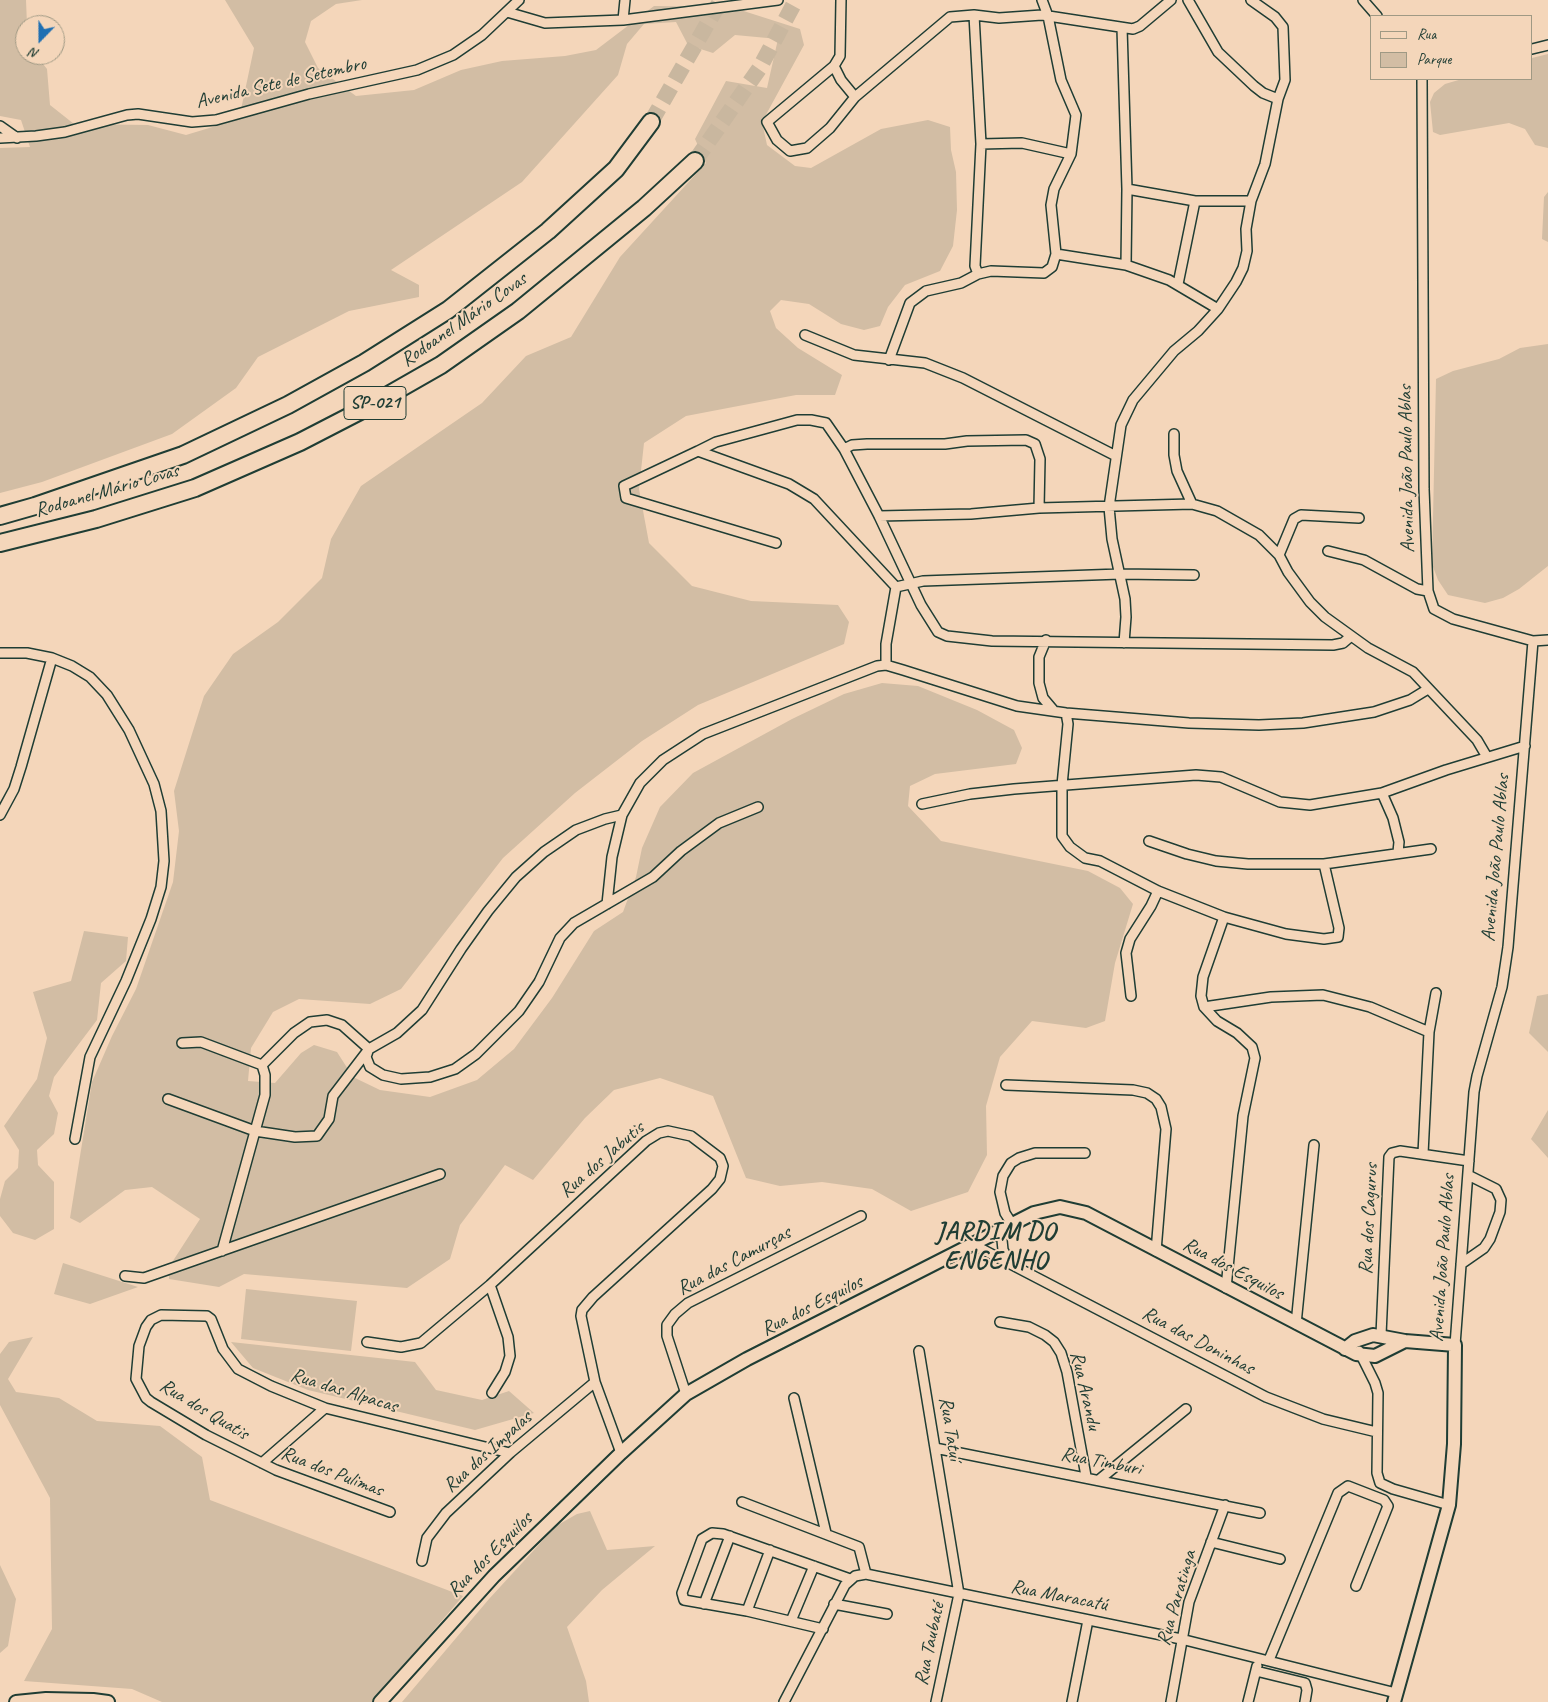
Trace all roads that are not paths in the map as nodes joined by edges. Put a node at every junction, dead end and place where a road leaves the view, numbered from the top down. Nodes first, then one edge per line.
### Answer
1 (519, 0) edge
2 (625, 0) edge
3 (778, 0) edge
4 (841, 0) edge
5 (1042, 0) edge
6 (1171, 0) edge
7 (1188, 0) edge
8 (1252, 0) edge
9 (1363, 0) edge
10 (507, 12) junction
11 (974, 15) junction
12 (1376, 15) edge
13 (1048, 16) junction
14 (623, 20) junction
15 (1122, 28) junction
16 (1548, 45) edge
17 (1533, 49) edge
18 (834, 66) junction
19 (1425, 80) edge
20 (855, 97) junction
21 (1278, 99) junction
22 (651, 122) tunnel mouth
23 (0, 126) edge
24 (0, 138) edge
25 (17, 138) junction
26 (981, 144) junction
27 (1071, 154) junction
28 (695, 161) tunnel mouth
29 (1127, 189) junction
30 (1195, 201) junction
31 (1251, 202) junction
32 (1056, 254) junction
33 (1126, 265) junction
34 (978, 274) junction
35 (1178, 284) junction
36 (1218, 309) junction
37 (805, 335) dead end
38 (890, 360) junction
39 (1174, 434) dead end
40 (844, 450) junction
41 (698, 451) junction
42 (1116, 456) junction
43 (1192, 504) junction
44 (1109, 507) junction
45 (1039, 508) junction
46 (0, 516) edge
47 (879, 516) junction
48 (1359, 518) dead end
49 (0, 543) edge
50 (776, 543) dead end
51 (1328, 551) dead end
52 (1278, 556) junction
53 (1120, 574) junction
54 (1194, 575) dead end
55 (911, 585) junction
56 (896, 587) junction
57 (1428, 591) junction
58 (1350, 637) junction
59 (1046, 640) junction
60 (1533, 640) junction
61 (1548, 640) edge
62 (1124, 643) junction
63 (0, 653) edge
64 (52, 658) junction
65 (886, 665) junction
66 (1428, 690) junction
67 (1054, 712) junction
68 (1066, 713) junction
69 (1525, 746) junction
70 (1487, 757) junction
71 (1062, 785) junction
72 (1382, 792) junction
73 (922, 804) dead end
74 (758, 807) dead end
75 (0, 815) edge
76 (622, 816) junction
77 (1149, 841) dead end
78 (1431, 849) dead end
79 (1398, 852) junction
80 (1324, 864) junction
81 (1158, 891) junction
82 (607, 904) junction
83 (1224, 917) junction
84 (1436, 993) dead end
85 (1131, 996) dead end
86 (1204, 1007) junction
87 (1430, 1032) junction
88 (182, 1043) dead end
89 (369, 1049) junction
90 (262, 1065) junction
91 (1006, 1086) dead end
92 (168, 1099) dead end
93 (255, 1131) junction
94 (75, 1139) dead end
95 (1314, 1145) dead end
96 (1085, 1153) dead end
97 (1423, 1154) junction
98 (1469, 1161) junction
99 (440, 1174) dead end
100 (1468, 1175) junction
101 (861, 1216) dead end
102 (1006, 1227) junction
103 (974, 1245) junction
104 (222, 1251) junction
105 (1156, 1251) junction
106 (1010, 1262) junction
107 (1461, 1264) junction
108 (125, 1276) dead end
109 (490, 1285) junction
110 (1226, 1288) junction
111 (172, 1314) joint
112 (1000, 1322) dead end
113 (1296, 1324) junction
114 (1381, 1335) junction
115 (1405, 1341) junction
116 (367, 1342) dead end
117 (1350, 1345) junction
118 (1455, 1345) junction
119 (919, 1351) dead end
120 (1361, 1356) junction
121 (594, 1382) junction
122 (492, 1393) dead end
123 (686, 1394) junction
124 (794, 1398) dead end
125 (325, 1408) junction
126 (1186, 1409) dead end
127 (1377, 1432) junction
128 (935, 1448) junction
129 (510, 1453) junction
130 (621, 1453) junction
131 (262, 1463) junction
132 (1086, 1476) junction
133 (1100, 1479) junction
134 (742, 1502) dead end
135 (1225, 1504) junction
136 (1449, 1505) junction
137 (390, 1512) dead end
138 (1260, 1513) dead end
139 (826, 1533) junction
140 (730, 1536) junction
141 (1211, 1542) junction
142 (770, 1550) junction
143 (1280, 1559) dead end
144 (422, 1561) dead end
145 (814, 1566) junction
146 (866, 1574) junction
147 (850, 1579) junction
148 (1356, 1586) dead end
149 (959, 1594) junction
150 (704, 1604) junction
151 (834, 1604) junction
152 (747, 1611) junction
153 (887, 1614) dead end
154 (1088, 1620) junction
155 (791, 1621) junction
156 (823, 1629) junction
157 (1181, 1639) junction
158 (1259, 1658) junction
159 (1269, 1660) junction
160 (1256, 1671) junction
161 (1395, 1698) edge
162 (16, 1702) edge
163 (108, 1702) edge
164 (380, 1702) edge
165 (784, 1702) edge
166 (936, 1702) edge
167 (1072, 1702) edge
168 (1171, 1702) edge
169 (1248, 1702) edge
170 (1304, 1702) edge

1 - 10 street, Avenida Sete de Setembro
2 - 14 street
3 - 14 street
4 - 18 street
5 - 13 street
6 - 15 street
7 - 21 street
8 - 21 street
9 - 12 street
10 - 14 street
10 - 25 street, Avenida Sete de Setembro
11 - 13 street
11 - 20 street
11 - 26 street
13 - 15 street
13 - 27 street
15 - 29 street
16 - 17 street
18 - 20 street
18 - 20 street
19 - 57 street, Avenida João Paulo Ablas
21 - 31 street
22 - 46 highway, Rodoanel Mário Covas / SP-021
23 - 25 street
24 - 25 street, Avenida Sete de Setembro
26 - 27 street
26 - 34 street
27 - 32 street
28 - 49 highway, Rodoanel Mário Covas / SP-021
29 - 30 street
29 - 33 street
30 - 31 street
30 - 35 street
31 - 36 street
32 - 33 street
32 - 34 street
33 - 35 street
34 - 38 street
35 - 36 street
36 - 42 street
37 - 38 street
38 - 42 street
39 - 43 street
40 - 41 street
40 - 45 street
40 - 47 street
41 - 50 street
41 - 56 street
42 - 44 street
43 - 44 street
43 - 52 street
44 - 45 street
44 - 53 street
45 - 47 street
47 - 55 street
48 - 52 street
51 - 57 street
52 - 58 street
53 - 54 street
53 - 55 street
53 - 62 street
55 - 56 street
55 - 59 street
56 - 65 street
57 - 60 street, Avenida João Paulo Ablas
58 - 62 street
58 - 66 street
59 - 62 street
59 - 67 street
60 - 61 street
60 - 69 street, Avenida João Paulo Ablas
63 - 64 street
64 - 75 street
64 - 94 street
65 - 67 street
65 - 76 street
66 - 68 street
66 - 70 street
67 - 68 street
68 - 71 street
69 - 70 street
69 - 98 street, Avenida João Paulo Ablas
70 - 72 street
71 - 72 street
71 - 73 street
71 - 81 street
72 - 79 street
74 - 82 street
76 - 82 street
76 - 89 street
77 - 80 street
78 - 79 street
79 - 80 street
80 - 83 street
81 - 83 street
81 - 85 street
82 - 89 street
83 - 86 street
84 - 87 street
86 - 87 street
86 - 110 street
87 - 97 street
88 - 90 street
89 - 90 street
89 - 93 street
90 - 93 street
91 - 105 street
92 - 93 street
93 - 104 street
95 - 113 street
96 - 102 street
97 - 98 street, Rua dos Cagurus
97 - 114 street, Rua dos Cagurus
98 - 100 street, Avenida João Paulo Ablas
99 - 104 street
100 - 107 street, Avenida João Paulo Ablas
100 - 107 street
101 - 123 street, Rua das Camurças
102 - 103 street, Rua dos Esquilos
102 - 105 street, Rua dos Esquilos
102 - 106 street
103 - 106 street, Rua das Doninhas
103 - 123 street, Rua dos Esquilos
104 - 108 street
105 - 110 street, Rua dos Esquilos
106 - 127 street, Rua das Doninhas
107 - 118 street, Avenida João Paulo Ablas
109 - 116 street, Rua dos Jabutis
109 - 121 street, Rua dos Jabutis
109 - 122 street
110 - 113 street, Rua dos Esquilos
111 - 125 street, Rua das Alpacas
111 - 131 street, Rua dos Quatis
112 - 132 street, Rua Arandu
113 - 117 street, Rua dos Esquilos
114 - 115 street
114 - 117 street
115 - 118 street
115 - 120 street
117 - 120 street, Rua dos Esquilos
118 - 136 street, Avenida João Paulo Ablas
119 - 128 street, Rua Tatuí
120 - 127 street
121 - 129 street, Rua dos Impalas
121 - 130 street, Rua dos Jabutis
123 - 130 street, Rua dos Esquilos
124 - 139 street
125 - 129 street, Rua das Alpacas
125 - 131 street, Rua dos Quatis
126 - 133 street
127 - 136 street
128 - 132 street, Rua Timburi
128 - 149 street, Rua Tatuí
129 - 144 street, Rua dos Impalas
130 - 164 street, Rua dos Esquilos
131 - 137 street, Rua dos Pulimas
132 - 133 street, Rua Timburi
133 - 135 street, Rua Timburi
134 - 139 street
135 - 138 street, Rua Timburi
135 - 141 street, Rua Paratinga
136 - 161 street, Avenida João Paulo Ablas
139 - 146 street
140 - 142 street
140 - 150 street
140 - 150 street
141 - 143 street
141 - 157 street, Rua Paratinga
142 - 145 street
142 - 152 street
145 - 147 street
145 - 155 street
146 - 147 street, Rua Maracatú
146 - 149 street, Rua Maracatú
147 - 151 street
148 - 159 street
149 - 154 street, Rua Maracatú
149 - 166 street, Rua Taubaté
150 - 152 street
151 - 153 street
151 - 156 street
152 - 155 street
154 - 157 street, Rua Maracatú
154 - 167 street
155 - 156 street
156 - 165 street
157 - 158 street, Rua Maracatú
157 - 168 street, Rua Paratinga
158 - 159 street, Rua Maracatú
158 - 160 street
159 - 161 street, Rua Maracatú
160 - 169 street
160 - 170 street
162 - 163 street

